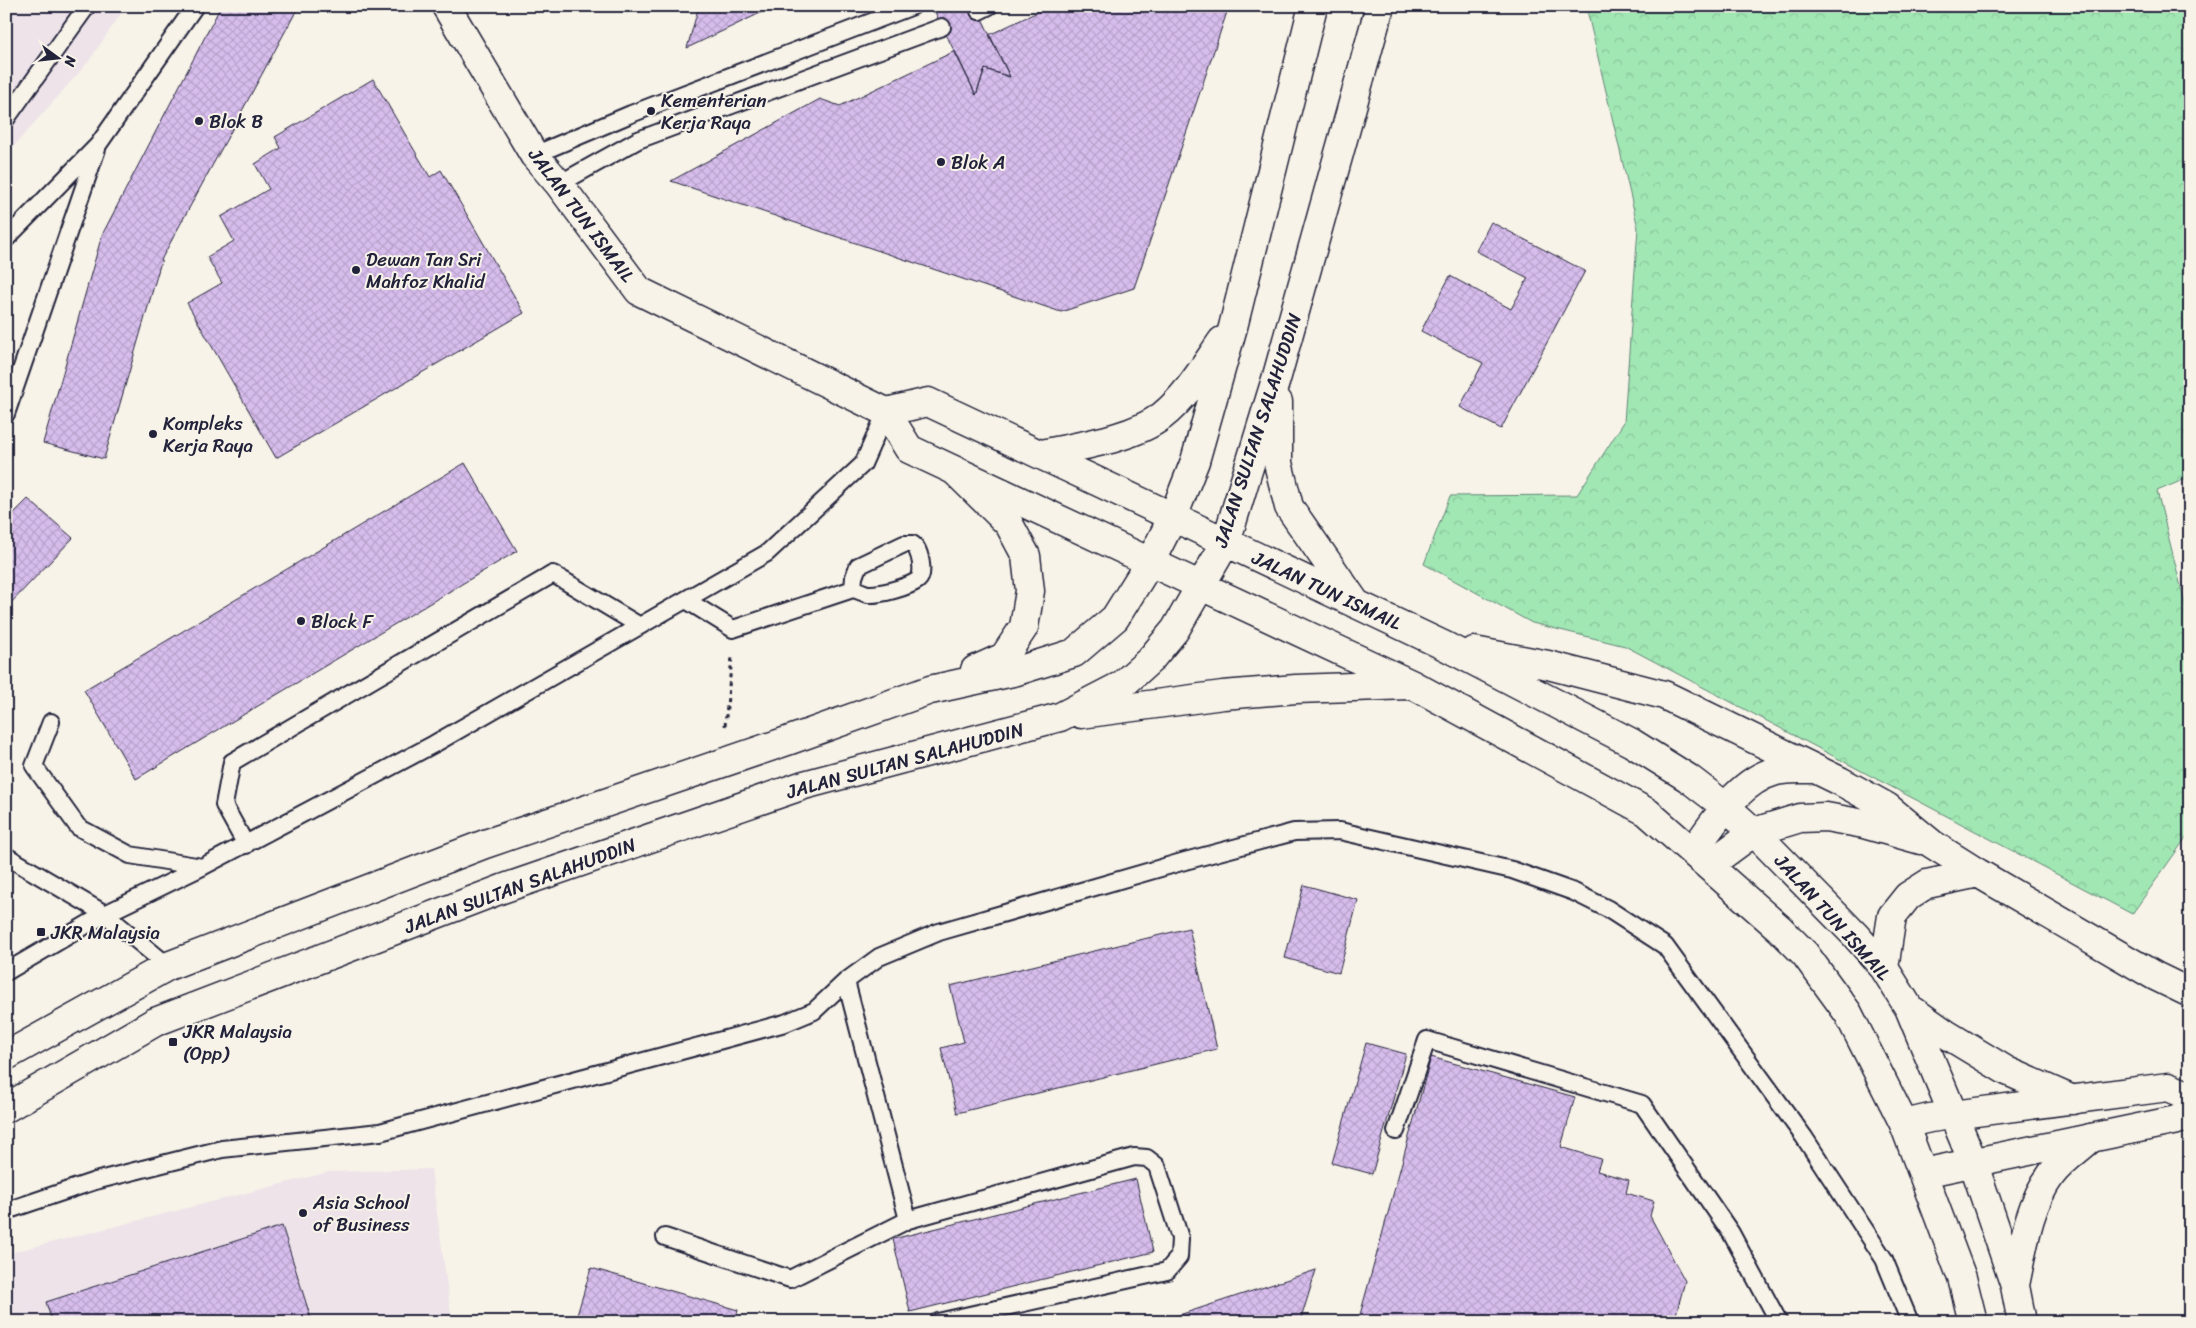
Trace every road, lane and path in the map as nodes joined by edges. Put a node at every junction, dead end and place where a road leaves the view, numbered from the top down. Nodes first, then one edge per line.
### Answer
1 (87, 6) edge
2 (195, 6) edge
3 (446, 6) edge
4 (913, 6) edge
5 (1313, 6) edge
6 (1380, 6) edge
7 (942, 28) dead end
8 (12, 101) edge
9 (6, 119) edge
10 (98, 145) junction
11 (534, 155) junction
12 (559, 184) junction
13 (6, 239) edge
14 (1233, 327) junction
15 (1278, 376) junction
16 (886, 412) junction
17 (6, 414) edge
18 (1042, 454) junction
19 (955, 471) junction
20 (1173, 517) junction
21 (1226, 542) junction
22 (1150, 562) junction
23 (1202, 586) junction
24 (853, 589) dead end
25 (686, 600) junction
26 (1357, 604) junction
27 (640, 626) junction
28 (733, 629) junction
29 (1444, 646) junction
30 (1413, 685) junction
31 (930, 690) junction
32 (1060, 717) junction
33 (50, 722) dead end
34 (722, 763) junction
35 (1813, 768) junction
36 (1726, 806) junction
37 (1754, 832) junction
38 (1932, 844) junction
39 (246, 845) junction
40 (6, 856) edge
41 (1701, 858) junction
42 (202, 867) junction
43 (1978, 873) junction
44 (105, 914) junction
45 (168, 966) junction
46 (1884, 968) junction
47 (6, 972) edge
48 (846, 981) junction
49 (2190, 993) edge
50 (1909, 1008) junction
51 (6, 1056) edge
52 (2190, 1096) edge
53 (2073, 1100) junction
54 (6, 1108) edge
55 (2190, 1114) edge
56 (1954, 1116) junction
57 (1904, 1124) junction
58 (1396, 1131) dead end
59 (2090, 1138) junction
60 (1973, 1162) junction
61 (1923, 1173) junction
62 (6, 1211) edge
63 (908, 1220) junction
64 (665, 1237) dead end
65 (2015, 1286) junction
66 (938, 1322) edge
67 (1778, 1322) edge
68 (1910, 1322) edge
69 (1972, 1322) edge
70 (2022, 1322) edge

1 - 8 lane
2 - 10 lane
3 - 11 street, JALAN TUN ISMAIL
4 - 11 lane
5 - 14 street
6 - 15 street, JALAN SULTAN SALAHUDDIN
7 - 12 lane
8 - 9 lane
10 - 13 lane
10 - 17 lane
11 - 12 street, JALAN TUN ISMAIL
12 - 16 street, JALAN TUN ISMAIL
14 - 18 street
14 - 20 street
15 - 21 street, JALAN SULTAN SALAHUDDIN
15 - 26 street
16 - 18 street, JALAN TUN ISMAIL
16 - 19 street
16 - 25 lane
18 - 20 street, JALAN TUN ISMAIL
19 - 22 street
19 - 31 street
20 - 21 street, JALAN TUN ISMAIL
20 - 22 street
21 - 23 street, JALAN SULTAN SALAHUDDIN
21 - 26 street, JALAN TUN ISMAIL
22 - 23 street
22 - 31 street
23 - 30 street
23 - 32 street, JALAN SULTAN SALAHUDDIN
24 - 28 lane
25 - 27 lane
25 - 28 lane
26 - 29 street, JALAN TUN ISMAIL
27 - 39 lane
27 - 39 lane
28 - 34 path
29 - 35 street, JALAN TUN ISMAIL
29 - 36 street, JALAN TUN ISMAIL
30 - 32 street
30 - 41 street
31 - 34 street
32 - 54 street, JALAN SULTAN SALAHUDDIN
33 - 42 lane
34 - 45 street
35 - 36 street
35 - 38 street, JALAN TUN ISMAIL
36 - 37 street, JALAN TUN ISMAIL
36 - 41 street
37 - 38 street, JALAN TUN ISMAIL
37 - 41 street, JALAN TUN ISMAIL
37 - 46 street, JALAN TUN ISMAIL
38 - 43 street, JALAN TUN ISMAIL
39 - 42 lane
40 - 44 lane
41 - 57 street
42 - 44 lane
43 - 46 street
43 - 49 street, JALAN TUN ISMAIL
44 - 45 lane
44 - 47 lane
45 - 51 street
46 - 50 street, JALAN TUN ISMAIL
48 - 62 lane
48 - 63 lane
48 - 68 lane
50 - 53 street
50 - 56 street, JALAN TUN ISMAIL
52 - 53 street
53 - 56 street
55 - 59 street
56 - 57 street
56 - 60 street, JALAN TUN ISMAIL
57 - 61 street
58 - 67 lane
59 - 60 street
59 - 65 street
60 - 61 street
60 - 65 street, JALAN TUN ISMAIL
61 - 69 street
63 - 64 lane
63 - 66 lane
65 - 70 street, JALAN TUN ISMAIL

